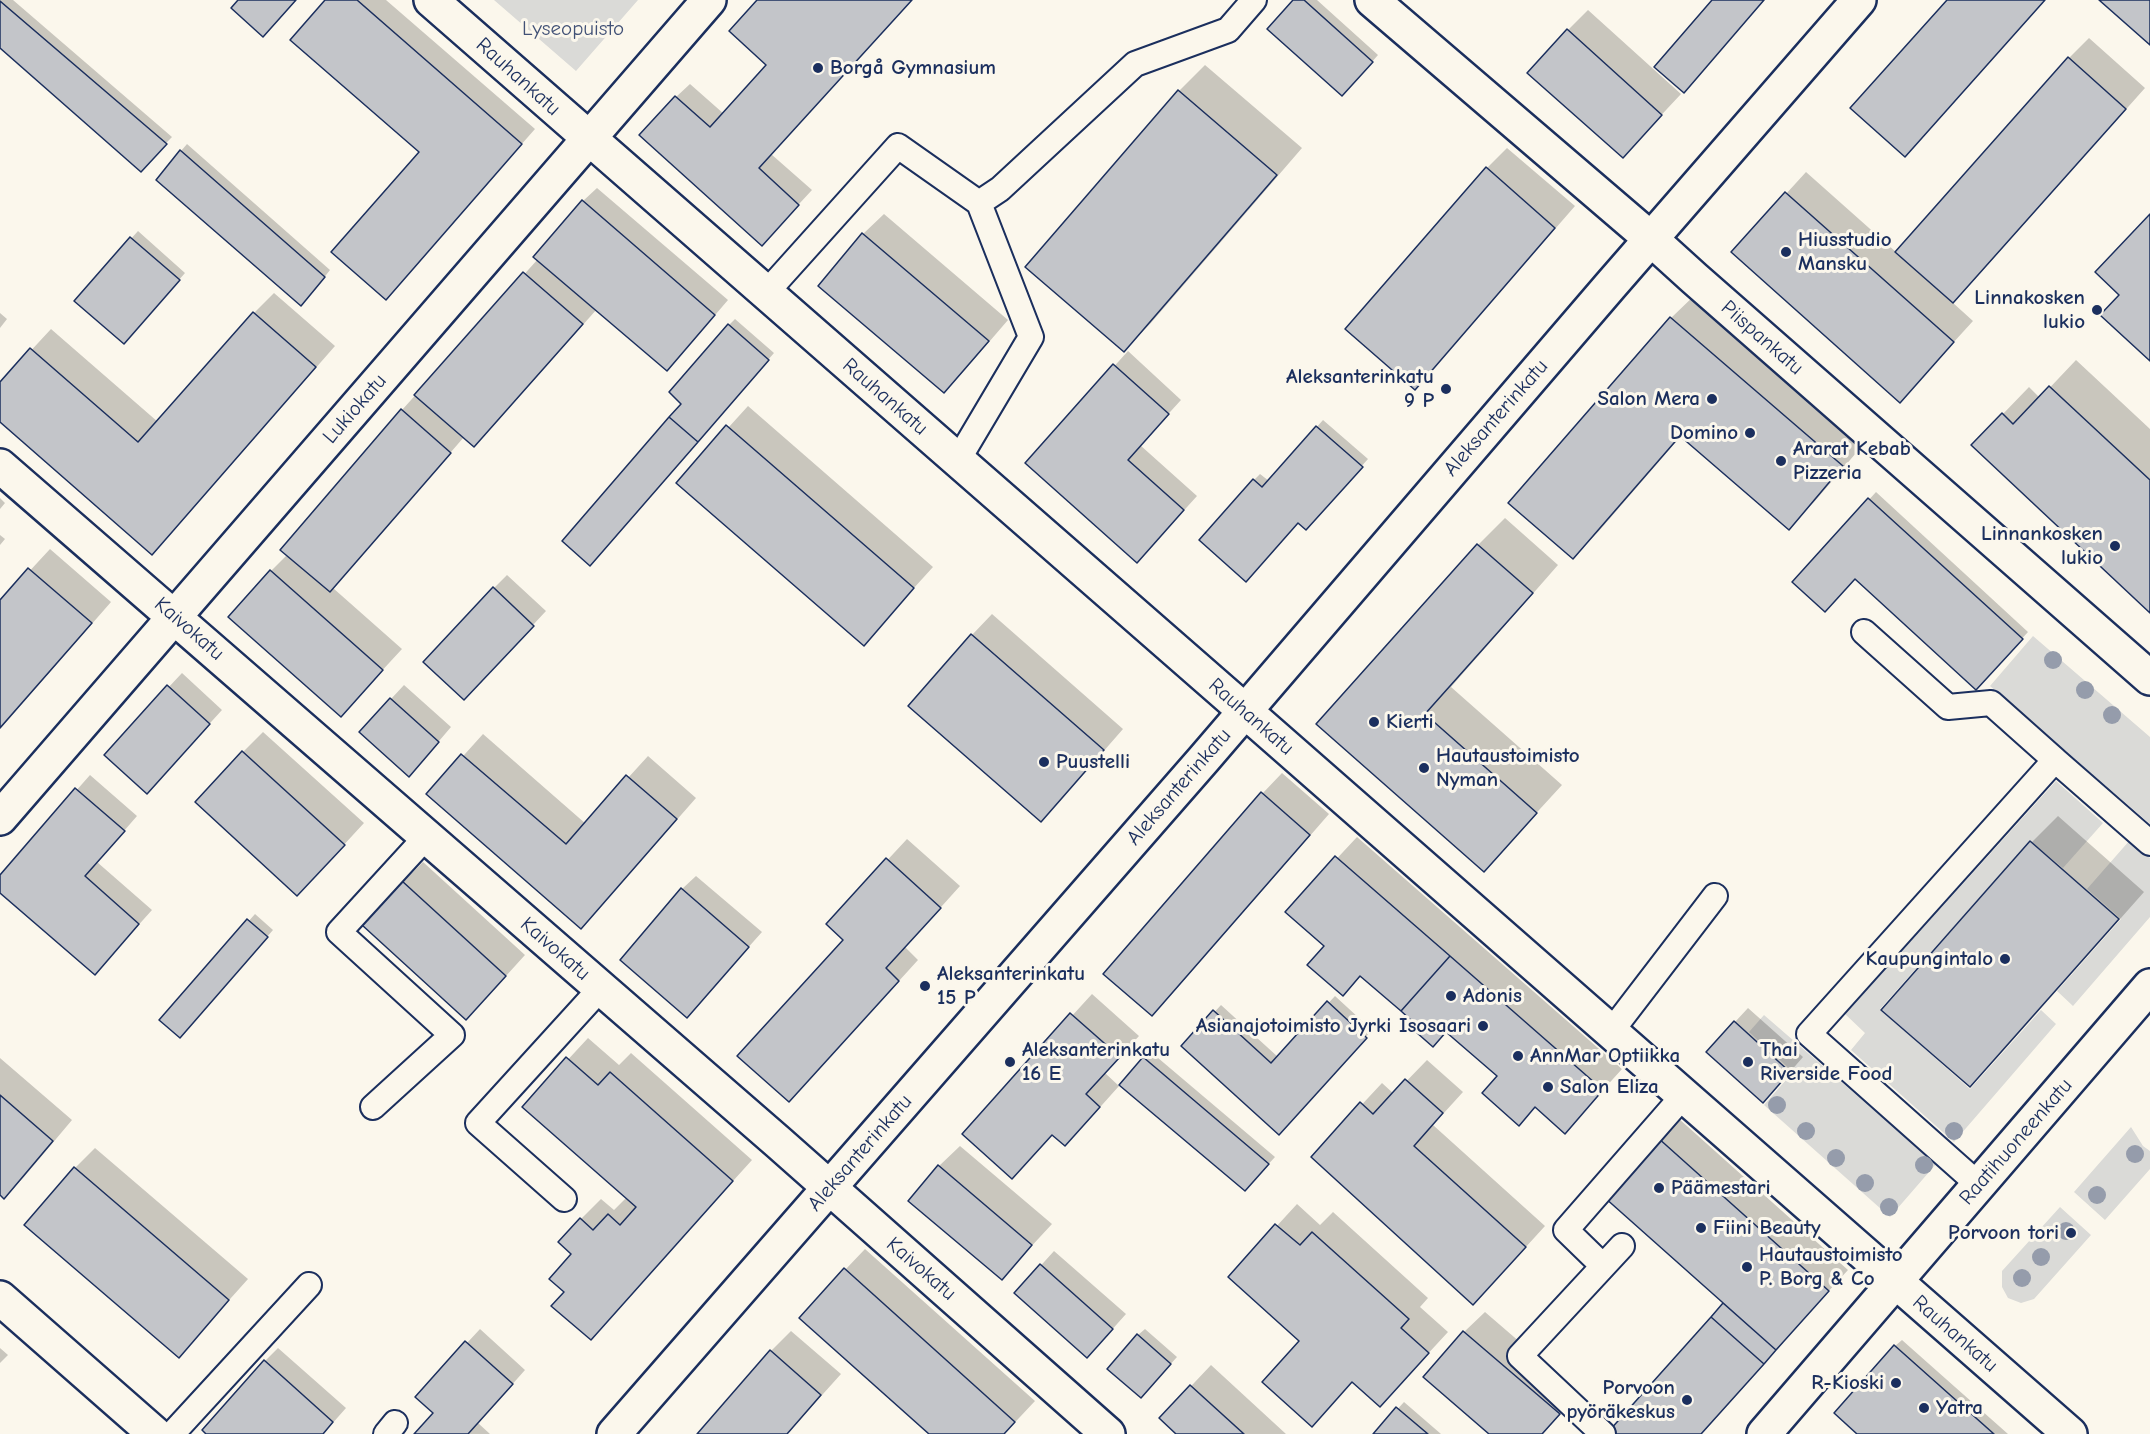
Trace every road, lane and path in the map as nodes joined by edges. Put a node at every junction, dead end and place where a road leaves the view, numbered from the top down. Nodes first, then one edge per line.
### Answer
1 (431, 0) edge
2 (709, 0) edge
3 (1254, 0) edge
4 (1372, 0) edge
5 (1859, 0) edge
6 (588, 139) junction
7 (979, 203) junction
8 (1651, 238) junction
9 (765, 294) junction
10 (958, 460) junction
11 (0, 466) edge
12 (176, 617) junction
13 (1864, 632) dead end
14 (2150, 678) edge
15 (1245, 711) junction
16 (2055, 760) junction
17 (0, 818) edge
18 (426, 837) junction
19 (2150, 843) edge
20 (1715, 896) dead end
21 (2150, 987) edge
22 (600, 989) junction
23 (1610, 1033) junction
24 (1683, 1096) junction
25 (373, 1107) dead end
26 (1979, 1185) junction
27 (830, 1188) junction
28 (564, 1199) dead end
29 (1622, 1246) dead end
30 (1603, 1266) junction
31 (1896, 1282) junction
32 (309, 1285) dead end
33 (0, 1298) edge
34 (155, 1434) edge
35 (172, 1434) edge
36 (614, 1434) edge
37 (1108, 1434) edge
38 (1603, 1434) edge
39 (1764, 1434) edge
40 (2070, 1434) edge

1 - 6 street, Rauhankatu
2 - 6 street, Lukiokatu
3 - 7 lane
4 - 8 street, Piispankatu
5 - 8 street, Aleksanterinkatu
6 - 9 street, Rauhankatu
6 - 12 street, Lukiokatu
7 - 9 lane
7 - 10 lane
8 - 14 street, Piispankatu
8 - 15 street, Aleksanterinkatu
9 - 10 street, Rauhankatu
10 - 15 street, Rauhankatu
11 - 12 street, Kaivokatu
12 - 17 street, Lukiokatu
12 - 18 street, Kaivokatu
13 - 16 lane
15 - 23 street, Rauhankatu
15 - 27 street, Aleksanterinkatu
16 - 19 lane
16 - 26 lane
18 - 22 street, Kaivokatu
18 - 25 lane
20 - 23 lane
21 - 26 street, Raatihuoneenkatu
22 - 27 street, Kaivokatu
22 - 28 lane
23 - 24 street, Rauhankatu
24 - 30 lane
24 - 31 street, Rauhankatu
26 - 31 street, Raatihuoneenkatu
27 - 36 street, Aleksanterinkatu
27 - 37 street, Kaivokatu
29 - 30 lane
30 - 38 lane
31 - 39 street, Raatihuoneenkatu
31 - 40 street, Rauhankatu
32 - 35 lane
33 - 34 street

